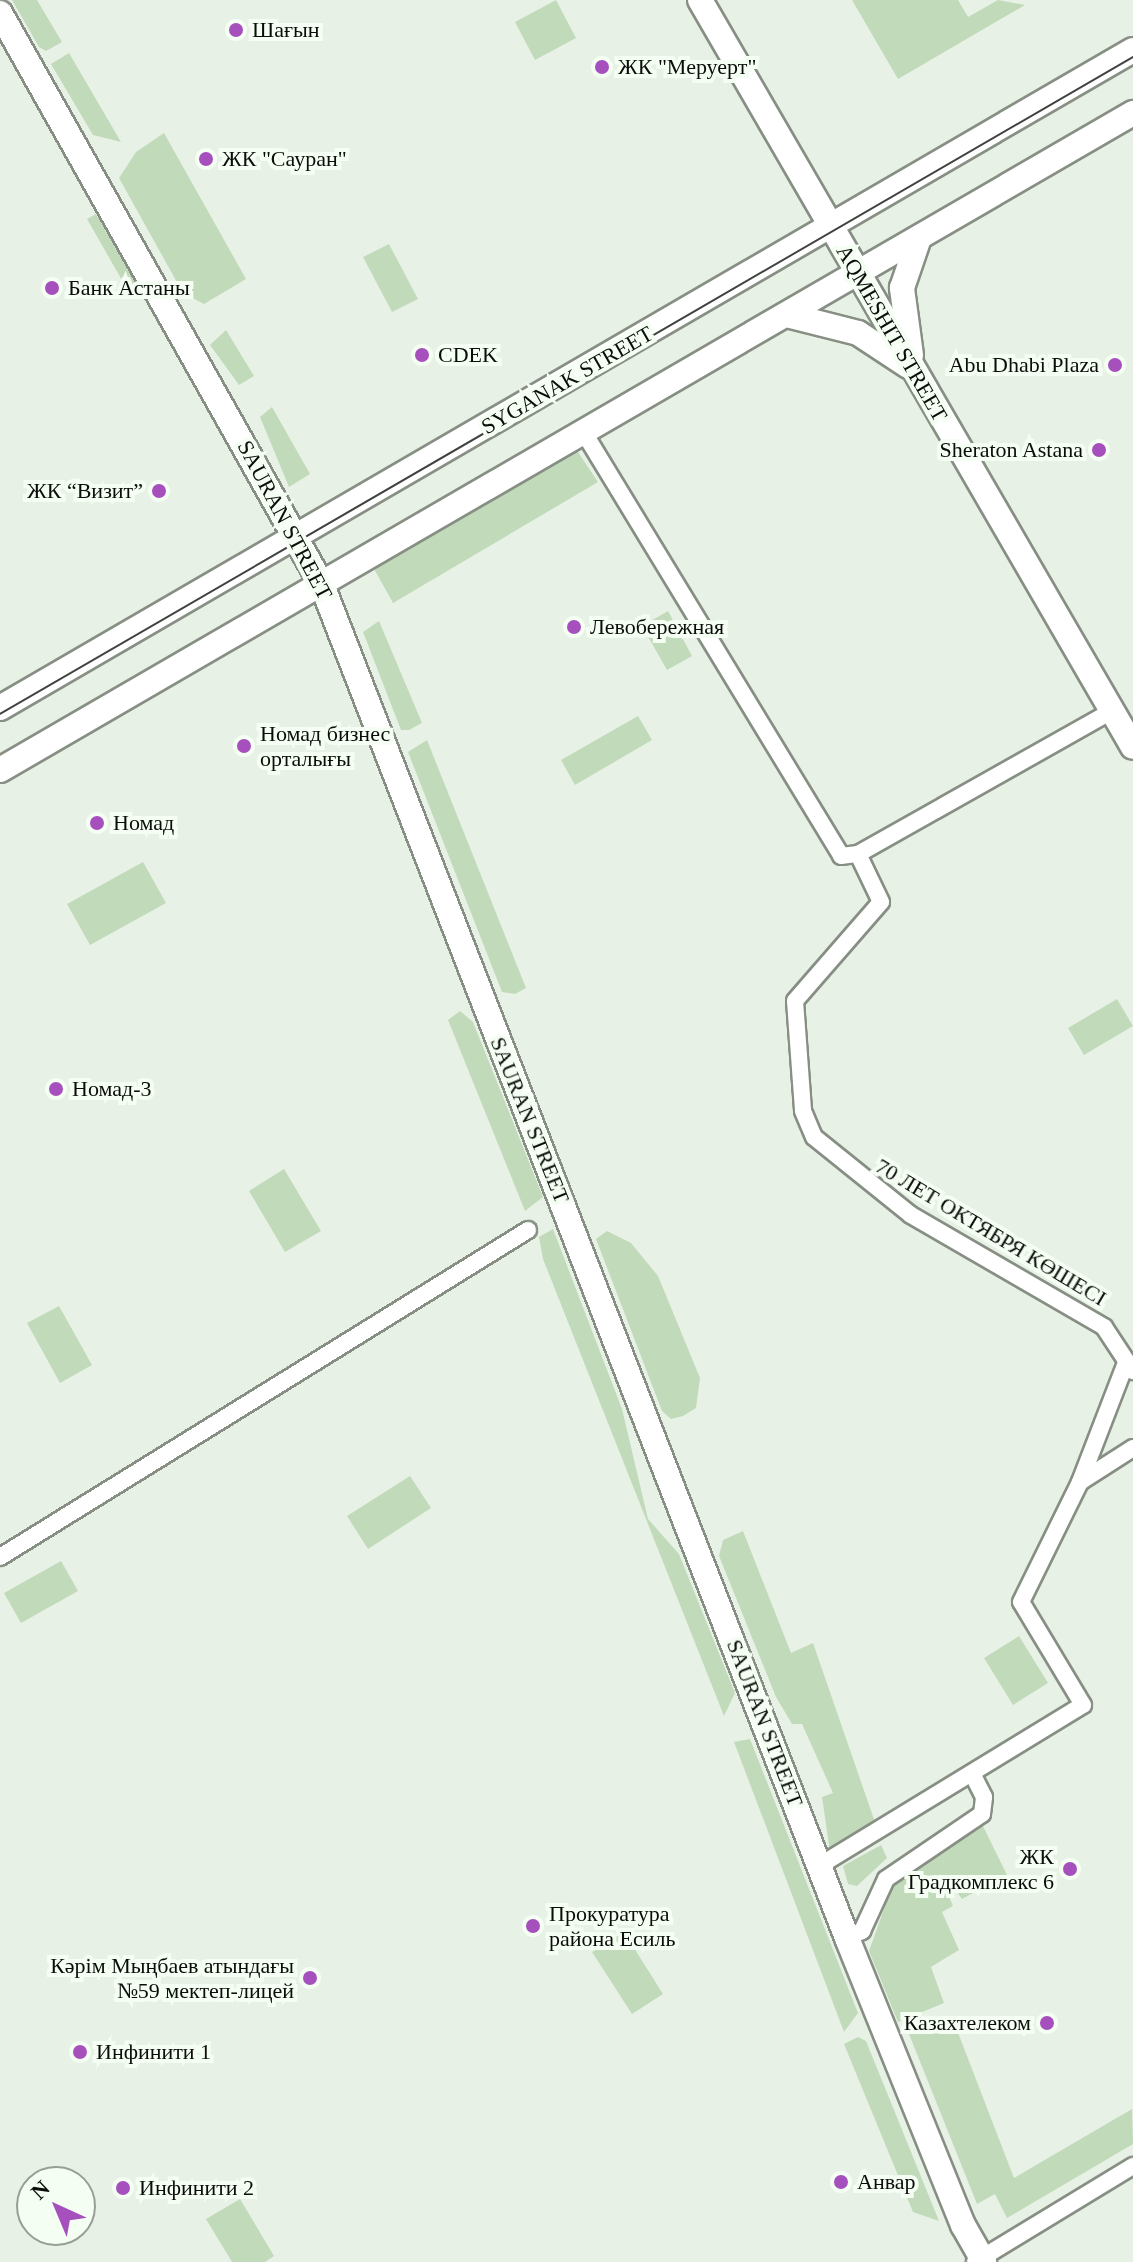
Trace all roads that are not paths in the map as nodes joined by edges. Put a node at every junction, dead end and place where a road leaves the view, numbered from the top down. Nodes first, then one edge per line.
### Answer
1 (700, 0) edge
2 (0, 13) edge
3 (1133, 50) edge
4 (1133, 113) edge
5 (830, 227) junction
6 (918, 241) junction
7 (857, 274) junction
8 (787, 315) junction
9 (913, 369) junction
10 (583, 431) junction
11 (298, 537) junction
12 (322, 585) junction
13 (0, 708) edge
14 (1112, 711) junction
15 (1133, 747) edge
16 (0, 770) edge
17 (858, 854) junction
18 (528, 1230) dead end
19 (1130, 1367) edge
20 (1133, 1448) edge
21 (1080, 1482) junction
22 (0, 1557) edge
23 (973, 1775) junction
24 (819, 1866) junction
25 (847, 1938) junction
26 (1133, 2166) edge
27 (980, 2261) edge

1 - 5 main road, AQMESHIT STREET
2 - 11 main road, SAURAN STREET
3 - 5 main road, SYGANAK STREET
4 - 6 main road
5 - 7 main road, AQMESHIT STREET
5 - 11 main road, SYGANAK STREET
6 - 7 main road
6 - 9 main road
7 - 8 main road
7 - 9 main road, AQMESHIT STREET
8 - 9 main road
8 - 10 main road
9 - 14 main road, AQMESHIT STREET
10 - 12 main road
10 - 17 street
11 - 12 main road, SAURAN STREET
11 - 13 main road, SYGANAK STREET
12 - 16 main road
12 - 24 main road, SAURAN STREET
14 - 15 main road, AQMESHIT STREET
14 - 17 street
17 - 19 street, 70 ЛЕТ ОКТЯБРЯ КӨШЕСІ
18 - 22 street
19 - 21 street, 70 ЛЕТ ОКТЯБРЯ КӨШЕСІ
20 - 21 street
21 - 23 street, 70 ЛЕТ ОКТЯБРЯ КӨШЕСІ
23 - 24 street, 70 ЛЕТ ОКТЯБРЯ КӨШЕСІ
23 - 25 street
24 - 25 main road, SAURAN STREET
25 - 27 main road, SAURAN STREET
26 - 27 street

